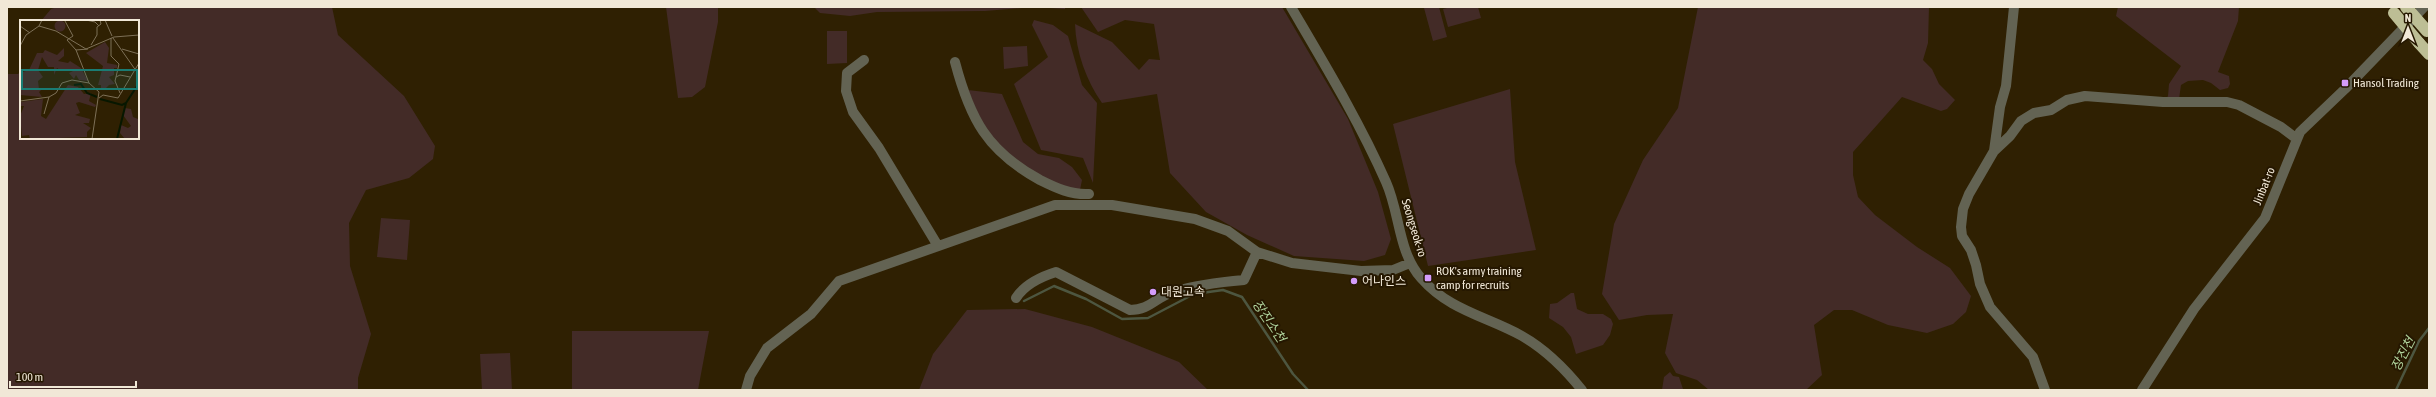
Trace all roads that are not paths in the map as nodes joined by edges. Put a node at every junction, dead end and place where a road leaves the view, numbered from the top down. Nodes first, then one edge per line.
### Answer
1 (1291, 7) edge
2 (2014, 7) edge
3 (2406, 7) edge
4 (2424, 7) edge
5 (2392, 10) edge
6 (2428, 32) edge
7 (2429, 54) edge
8 (864, 60) dead end
9 (955, 62) dead end
10 (2297, 139) junction
11 (1994, 151) junction
12 (1089, 194) dead end
13 (938, 246) junction
14 (1257, 252) junction
15 (1410, 263) junction
16 (1016, 298) dead end
17 (746, 390) edge
18 (1582, 390) edge
19 (2045, 390) edge
20 (2142, 390) edge

1 - 15 street, Seongseok-ro
2 - 11 street
3 - 6 highway, bridge
4 - 10 street, Jinbat-ro
5 - 7 highway, bridge
8 - 13 street
9 - 12 street
10 - 11 street
10 - 20 street, Jinbat-ro
11 - 19 street
13 - 14 street
13 - 17 street
14 - 15 street
14 - 16 street
15 - 18 street, Seongseok-ro

